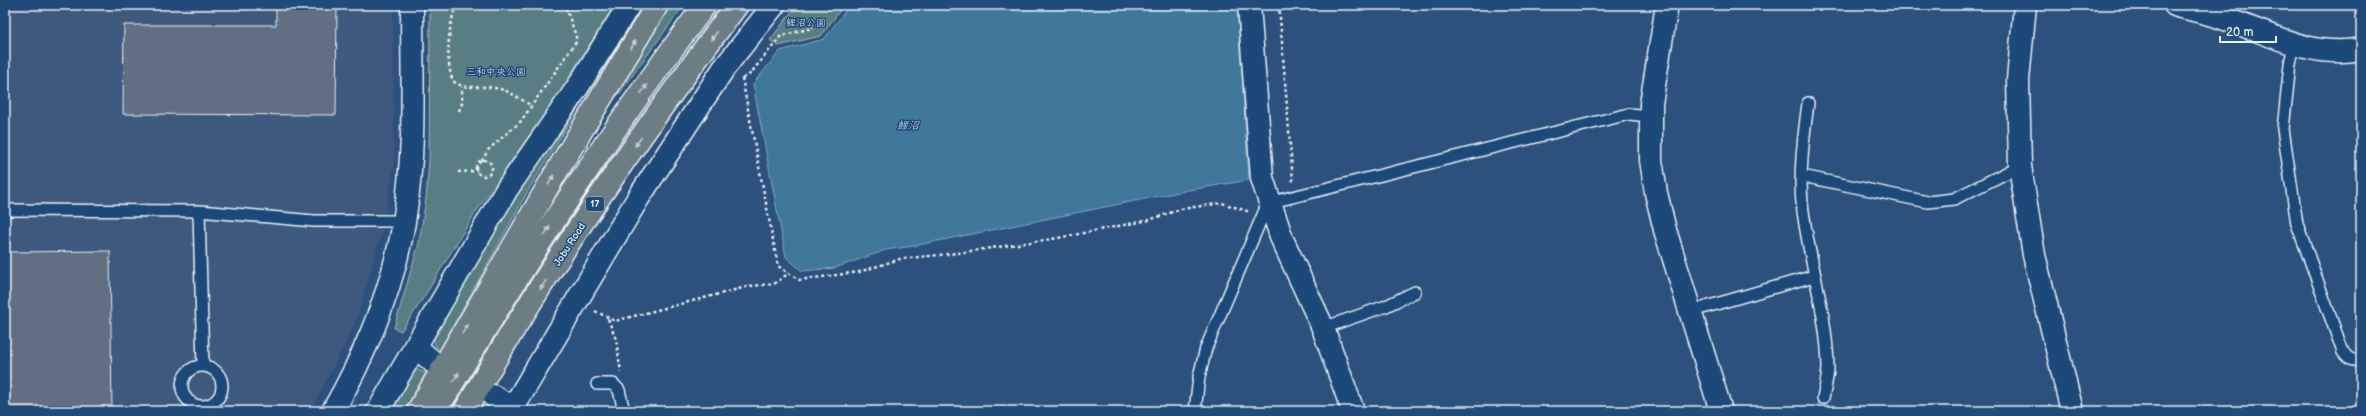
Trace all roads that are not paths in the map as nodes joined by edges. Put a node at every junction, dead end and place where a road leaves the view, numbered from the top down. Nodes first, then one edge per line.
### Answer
1 (412, 5) edge
2 (629, 5) edge
3 (657, 5) edge
4 (705, 5) edge
5 (737, 5) edge
6 (774, 5) edge
7 (1249, 5) edge
8 (1667, 5) edge
9 (2025, 5) edge
10 (2175, 5) edge
11 (2294, 45) junction
12 (2361, 49) edge
13 (1808, 103) dead end
14 (1650, 116) junction
15 (2020, 166) junction
16 (1802, 176) junction
17 (5, 210) edge
18 (1265, 210) junction
19 (199, 211) junction
20 (404, 221) junction
21 (1814, 276) junction
22 (1415, 292) dead end
23 (1692, 310) junction
24 (1323, 328) junction
25 (415, 346) junction
26 (2361, 360) edge
27 (433, 362) dead end
28 (203, 366) junction
29 (597, 384) dead end
30 (493, 396) dead end
31 (1824, 398) dead end
32 (202, 408) edge
33 (513, 410) edge
34 (333, 411) edge
35 (378, 411) edge
36 (418, 411) edge
37 (436, 411) edge
38 (465, 411) edge
39 (624, 411) edge
40 (1195, 411) edge
41 (1353, 411) edge
42 (1721, 411) edge
43 (2072, 411) edge

1 - 20 street
2 - 25 street
36 -> 3 highway
37 -> 4 highway, 17
5 -> 38 highway, Jobu Road / 17
6 - 33 street
7 - 18 street
8 - 14 street
9 - 15 street
10 - 11 street
11 - 12 street
11 - 26 lane
13 - 16 lane
14 - 18 lane
14 - 23 street
15 - 16 lane
15 - 43 street
16 - 21 lane
17 - 19 lane
18 - 24 street
18 - 40 lane
19 - 20 lane
19 - 28 lane
20 - 34 street
21 - 23 lane
21 - 31 lane
22 - 24 lane
23 - 42 street
24 - 41 street
25 - 27 street
25 - 35 street
28 - 32 lane
28 - 32 lane
29 - 39 lane
30 - 33 street

